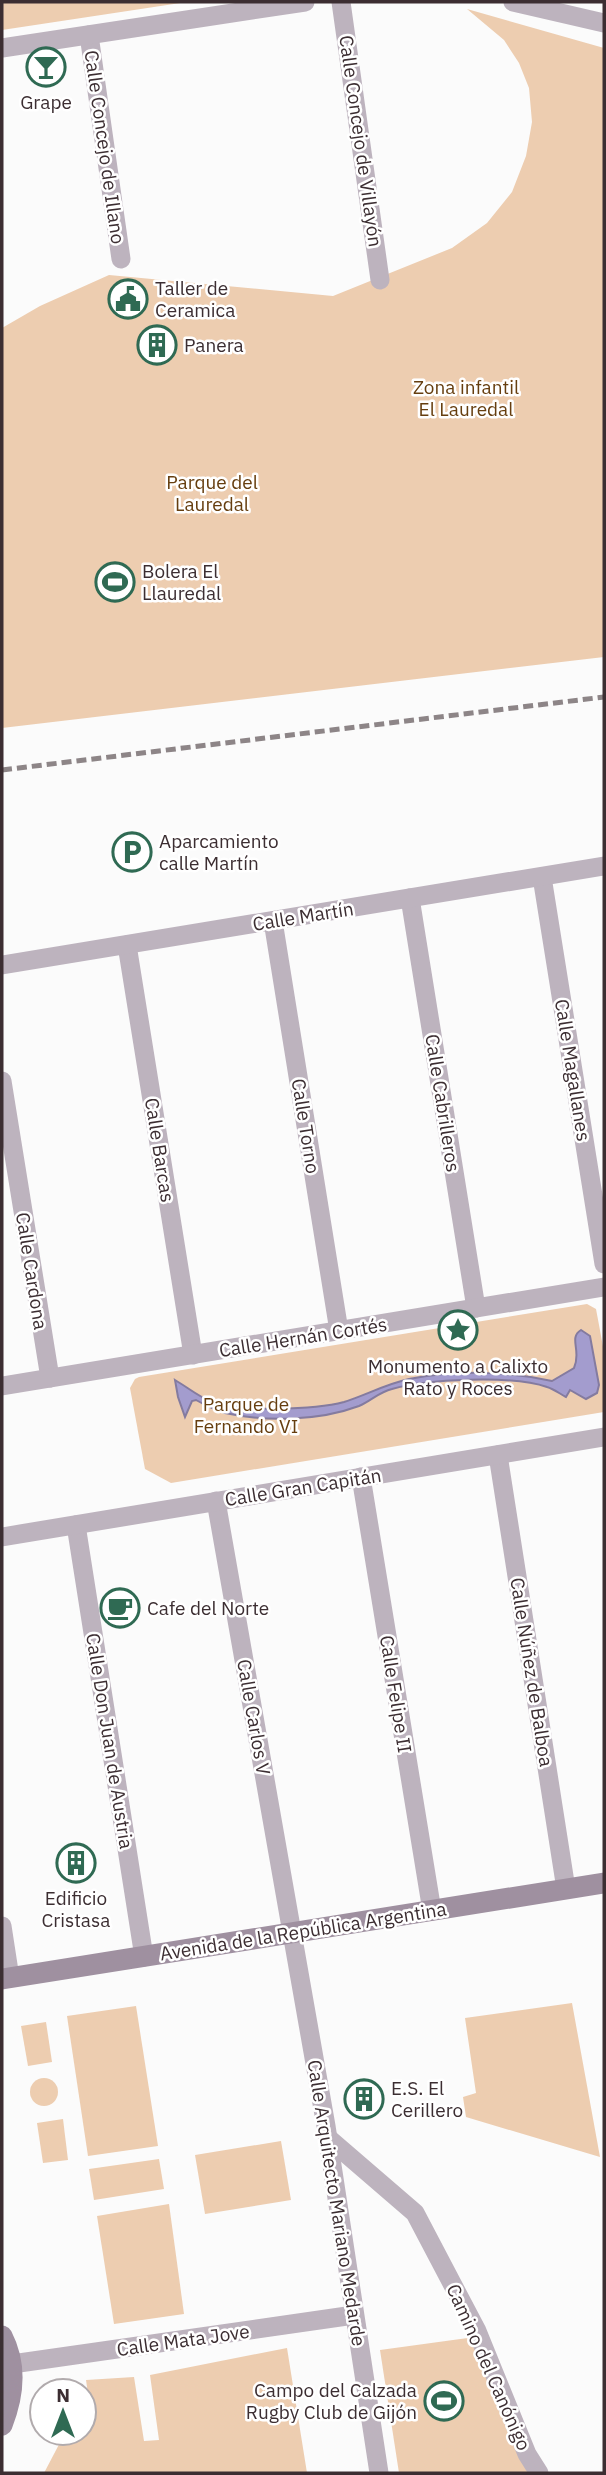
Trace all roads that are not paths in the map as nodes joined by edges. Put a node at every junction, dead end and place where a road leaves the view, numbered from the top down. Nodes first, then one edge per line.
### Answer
1 (305, 2) edge
2 (341, 2) edge
3 (513, 2) edge
4 (604, 23) edge
5 (89, 35) junction
6 (2, 48) edge
7 (121, 259) dead end
8 (380, 280) dead end
9 (604, 866) edge
10 (542, 877) junction
11 (410, 898) junction
12 (273, 921) junction
13 (127, 945) junction
14 (2, 965) edge
15 (2, 1081) edge
16 (604, 1264) edge
17 (604, 1287) edge
18 (476, 1308) junction
19 (339, 1331) junction
20 (193, 1355) junction
21 (50, 1378) junction
22 (2, 1386) edge
23 (604, 1437) edge
24 (498, 1455) junction
25 (361, 1477) junction
26 (216, 1502) junction
27 (76, 1525) junction
28 (2, 1537) edge
29 (604, 1883) edge
30 (566, 1889) junction
31 (432, 1911) junction
32 (2, 1926) edge
33 (292, 1933) junction
34 (144, 1957) junction
35 (6, 1979) edge
36 (328, 2138) junction
37 (354, 2315) junction
38 (2, 2336) edge
39 (12, 2364) junction
40 (2, 2425) edge
41 (379, 2473) edge
42 (538, 2473) edge

1 - 5 street
2 - 8 street, Calle Concejo de Villayón
3 - 4 street
5 - 6 street
5 - 7 street, Calle Concejo de Illano
9 - 10 street, Calle Martín
10 - 11 street, Calle Martín
10 - 16 street, Calle Magallanes
11 - 12 street, Calle Martín
11 - 18 street, Calle Cabrilleros
12 - 13 street, Calle Martín
12 - 19 street, Calle Torno
13 - 14 street, Calle Martín
13 - 20 street, Calle Barcas
15 - 21 street, Calle Cardona
17 - 18 street, Calle Hernán Cortés
18 - 19 street, Calle Hernán Cortés
19 - 20 street, Calle Hernán Cortés
20 - 21 street, Calle Hernán Cortés
21 - 22 street, Calle Hernán Cortés
23 - 24 street, Calle Gran Capitán
24 - 25 street, Calle Gran Capitán
24 - 30 street, Calle Núñez de Balboa
25 - 26 street, Calle Gran Capitán
25 - 31 street, Calle Felipe II
26 - 27 street, Calle Gran Capitán
26 - 33 street, Calle Carlos V
27 - 28 street, Calle Gran Capitán
27 - 34 street, Calle Don Juan de Austria
29 - 30 street, Avenida de la República Argentina
30 - 31 street, Avenida de la República Argentina
31 - 33 street, Avenida de la República Argentina
32 - 35 street
33 - 34 street, Avenida de la República Argentina
33 - 36 street, Calle Arquitecto Mariano Medarde
34 - 35 street, Avenida de la República Argentina
36 - 37 street, Calle Arquitecto Mariano Medarde
36 - 42 street, Camino del Canónigo
37 - 39 street, Calle Mata Jove
37 - 41 street, Calle Arquitecto Mariano Medarde
38 - 39 street
39 - 40 street

